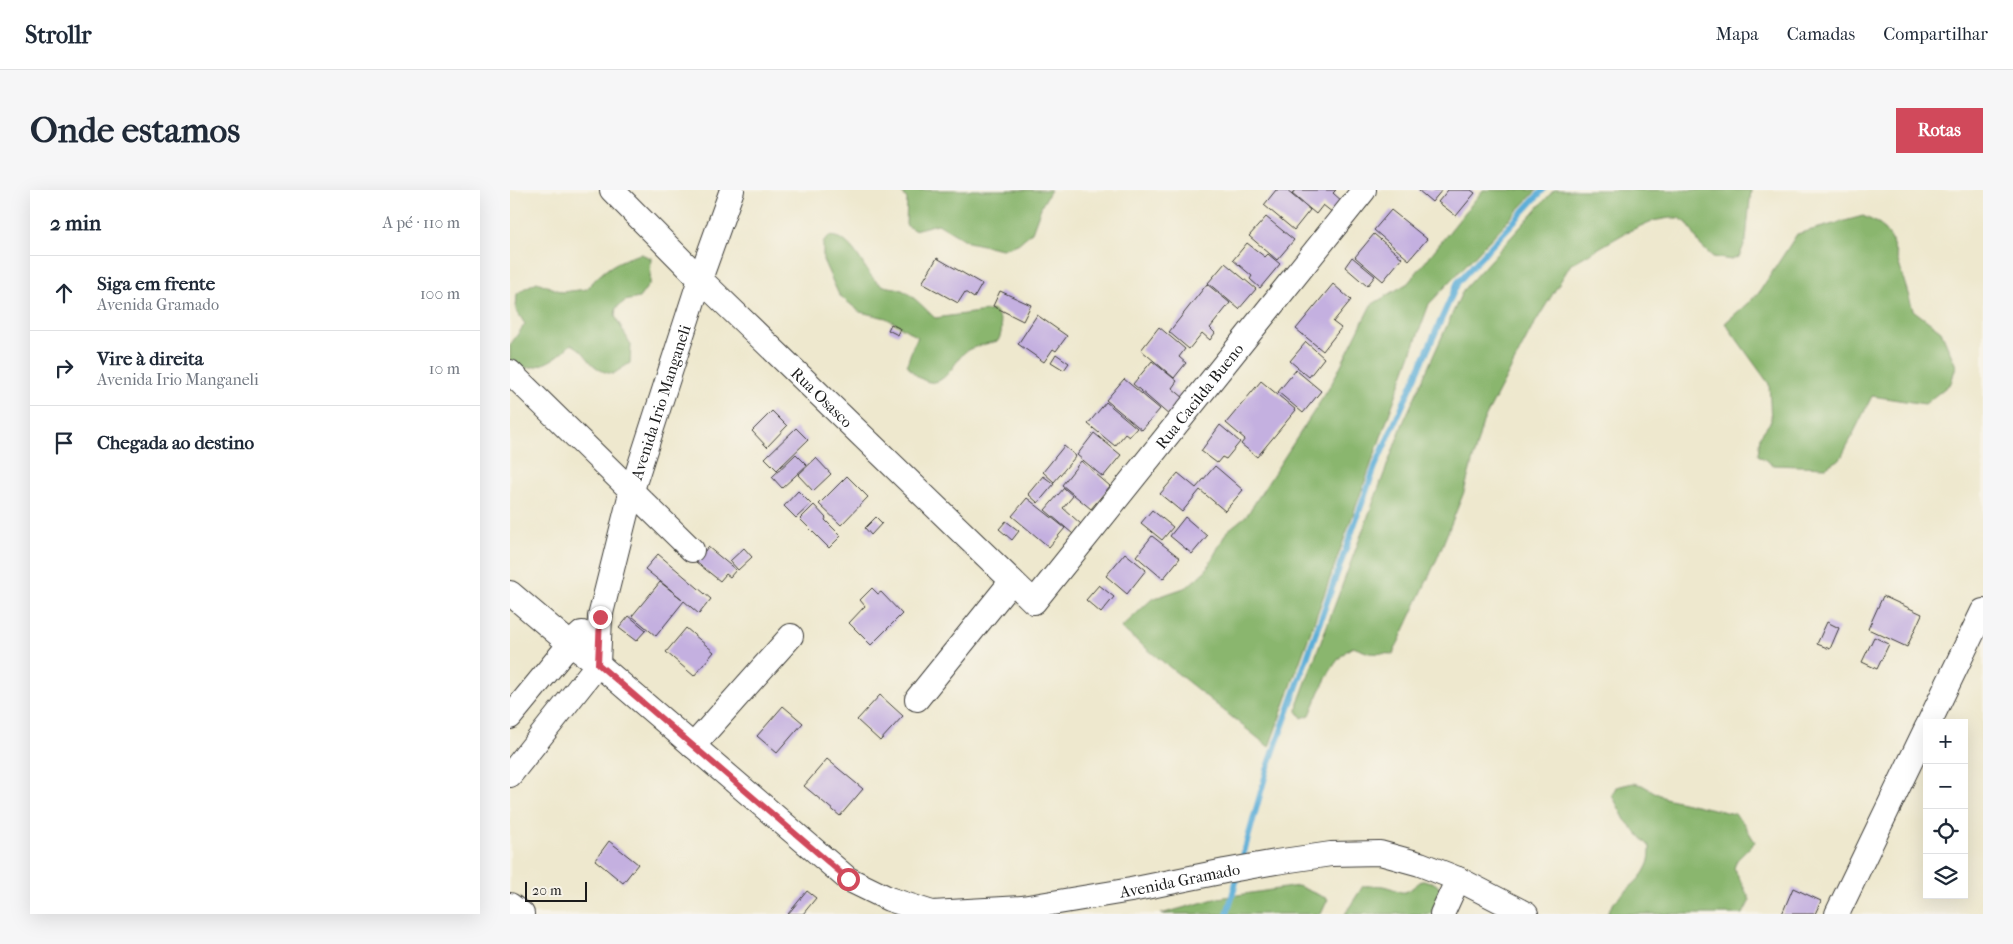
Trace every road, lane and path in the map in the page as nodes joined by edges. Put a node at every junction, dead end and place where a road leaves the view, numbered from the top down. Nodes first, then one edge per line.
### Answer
1 (612, 190) edge
2 (732, 190) edge
3 (1364, 190) edge
4 (700, 279) junction
5 (510, 372) edge
6 (631, 493) junction
7 (692, 550) dead end
8 (1012, 581) junction
9 (510, 593) edge
10 (1034, 602) joint
11 (1983, 611) edge
12 (600, 617) junction
13 (791, 636) dead end
14 (570, 644) junction
15 (598, 664) junction
16 (918, 699) dead end
17 (510, 717) edge
18 (1931, 719) edge
19 (1923, 735) edge
20 (693, 746) junction
21 (510, 775) edge
22 (1458, 879) junction
23 (510, 904) edge
24 (932, 913) edge
25 (522, 914) edge
26 (1442, 914) edge
27 (1526, 914) edge
28 (1837, 914) edge

1 - 4 street, Rua Osasco
2 - 4 street, Avenida Irio Manganeli
3 - 10 street, Rua Cacilda Bueno
4 - 6 street, Avenida Irio Manganeli
4 - 8 street, Rua Osasco
5 - 6 street
6 - 7 street
6 - 12 street, Avenida Irio Manganeli
8 - 10 street, Rua Osasco
8 - 16 street
9 - 14 street, Avenida Gramado
11 - 18 street
12 - 14 street
12 - 15 street, Avenida Irio Manganeli
13 - 20 street
14 - 15 street, Avenida Gramado
14 - 17 street
15 - 20 street, Avenida Gramado
15 - 21 street
19 - 28 street
20 - 24 street, Avenida Gramado
22 - 24 street, Avenida Gramado
22 - 26 street
22 - 27 street, Avenida Gramado
23 - 25 street

